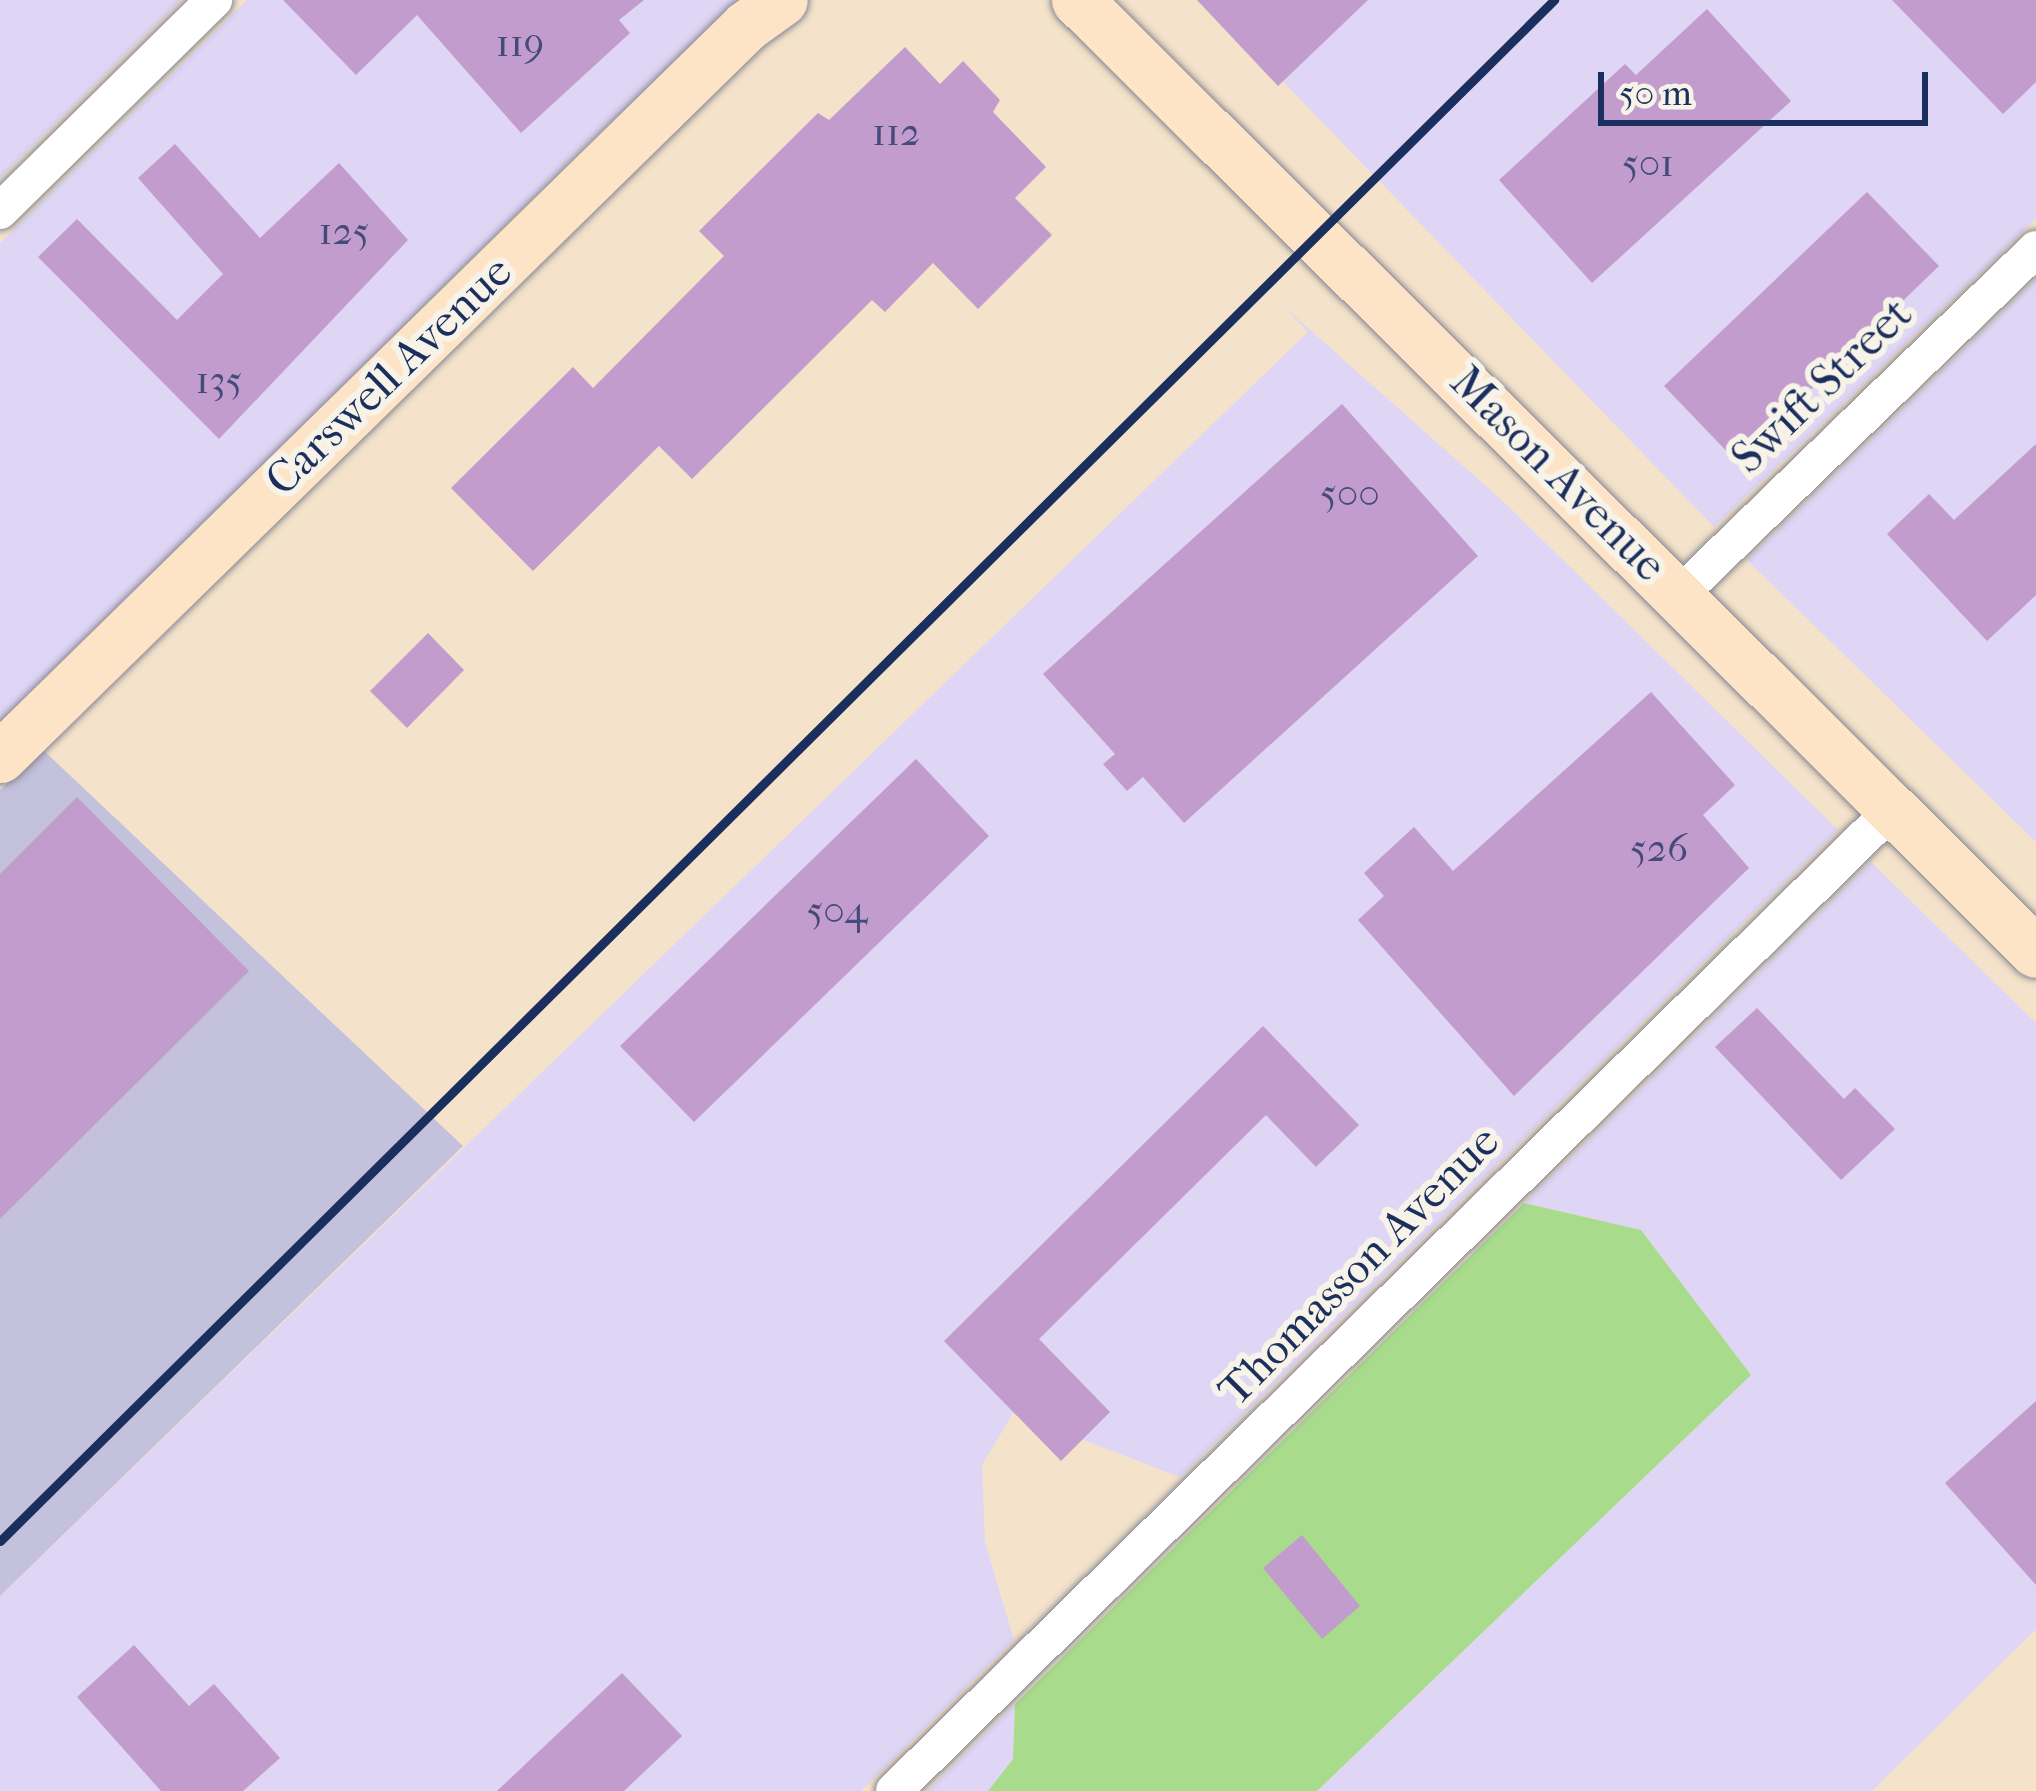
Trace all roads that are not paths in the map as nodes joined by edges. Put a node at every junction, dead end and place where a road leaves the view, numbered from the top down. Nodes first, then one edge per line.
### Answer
1 (214, 0) edge
2 (782, 0) edge
3 (1078, 0) edge
4 (0, 211) edge
5 (2036, 249) edge
6 (1678, 595) junction
7 (0, 757) edge
8 (1893, 809) junction
9 (2036, 952) edge
10 (894, 1791) edge

1 - 4 street
2 - 7 main road, Carswell Avenue
3 - 6 main road, Mason Avenue
5 - 6 street, Swift Street
6 - 8 main road, Mason Avenue
8 - 9 main road, Mason Avenue
8 - 10 street, Thomasson Avenue

